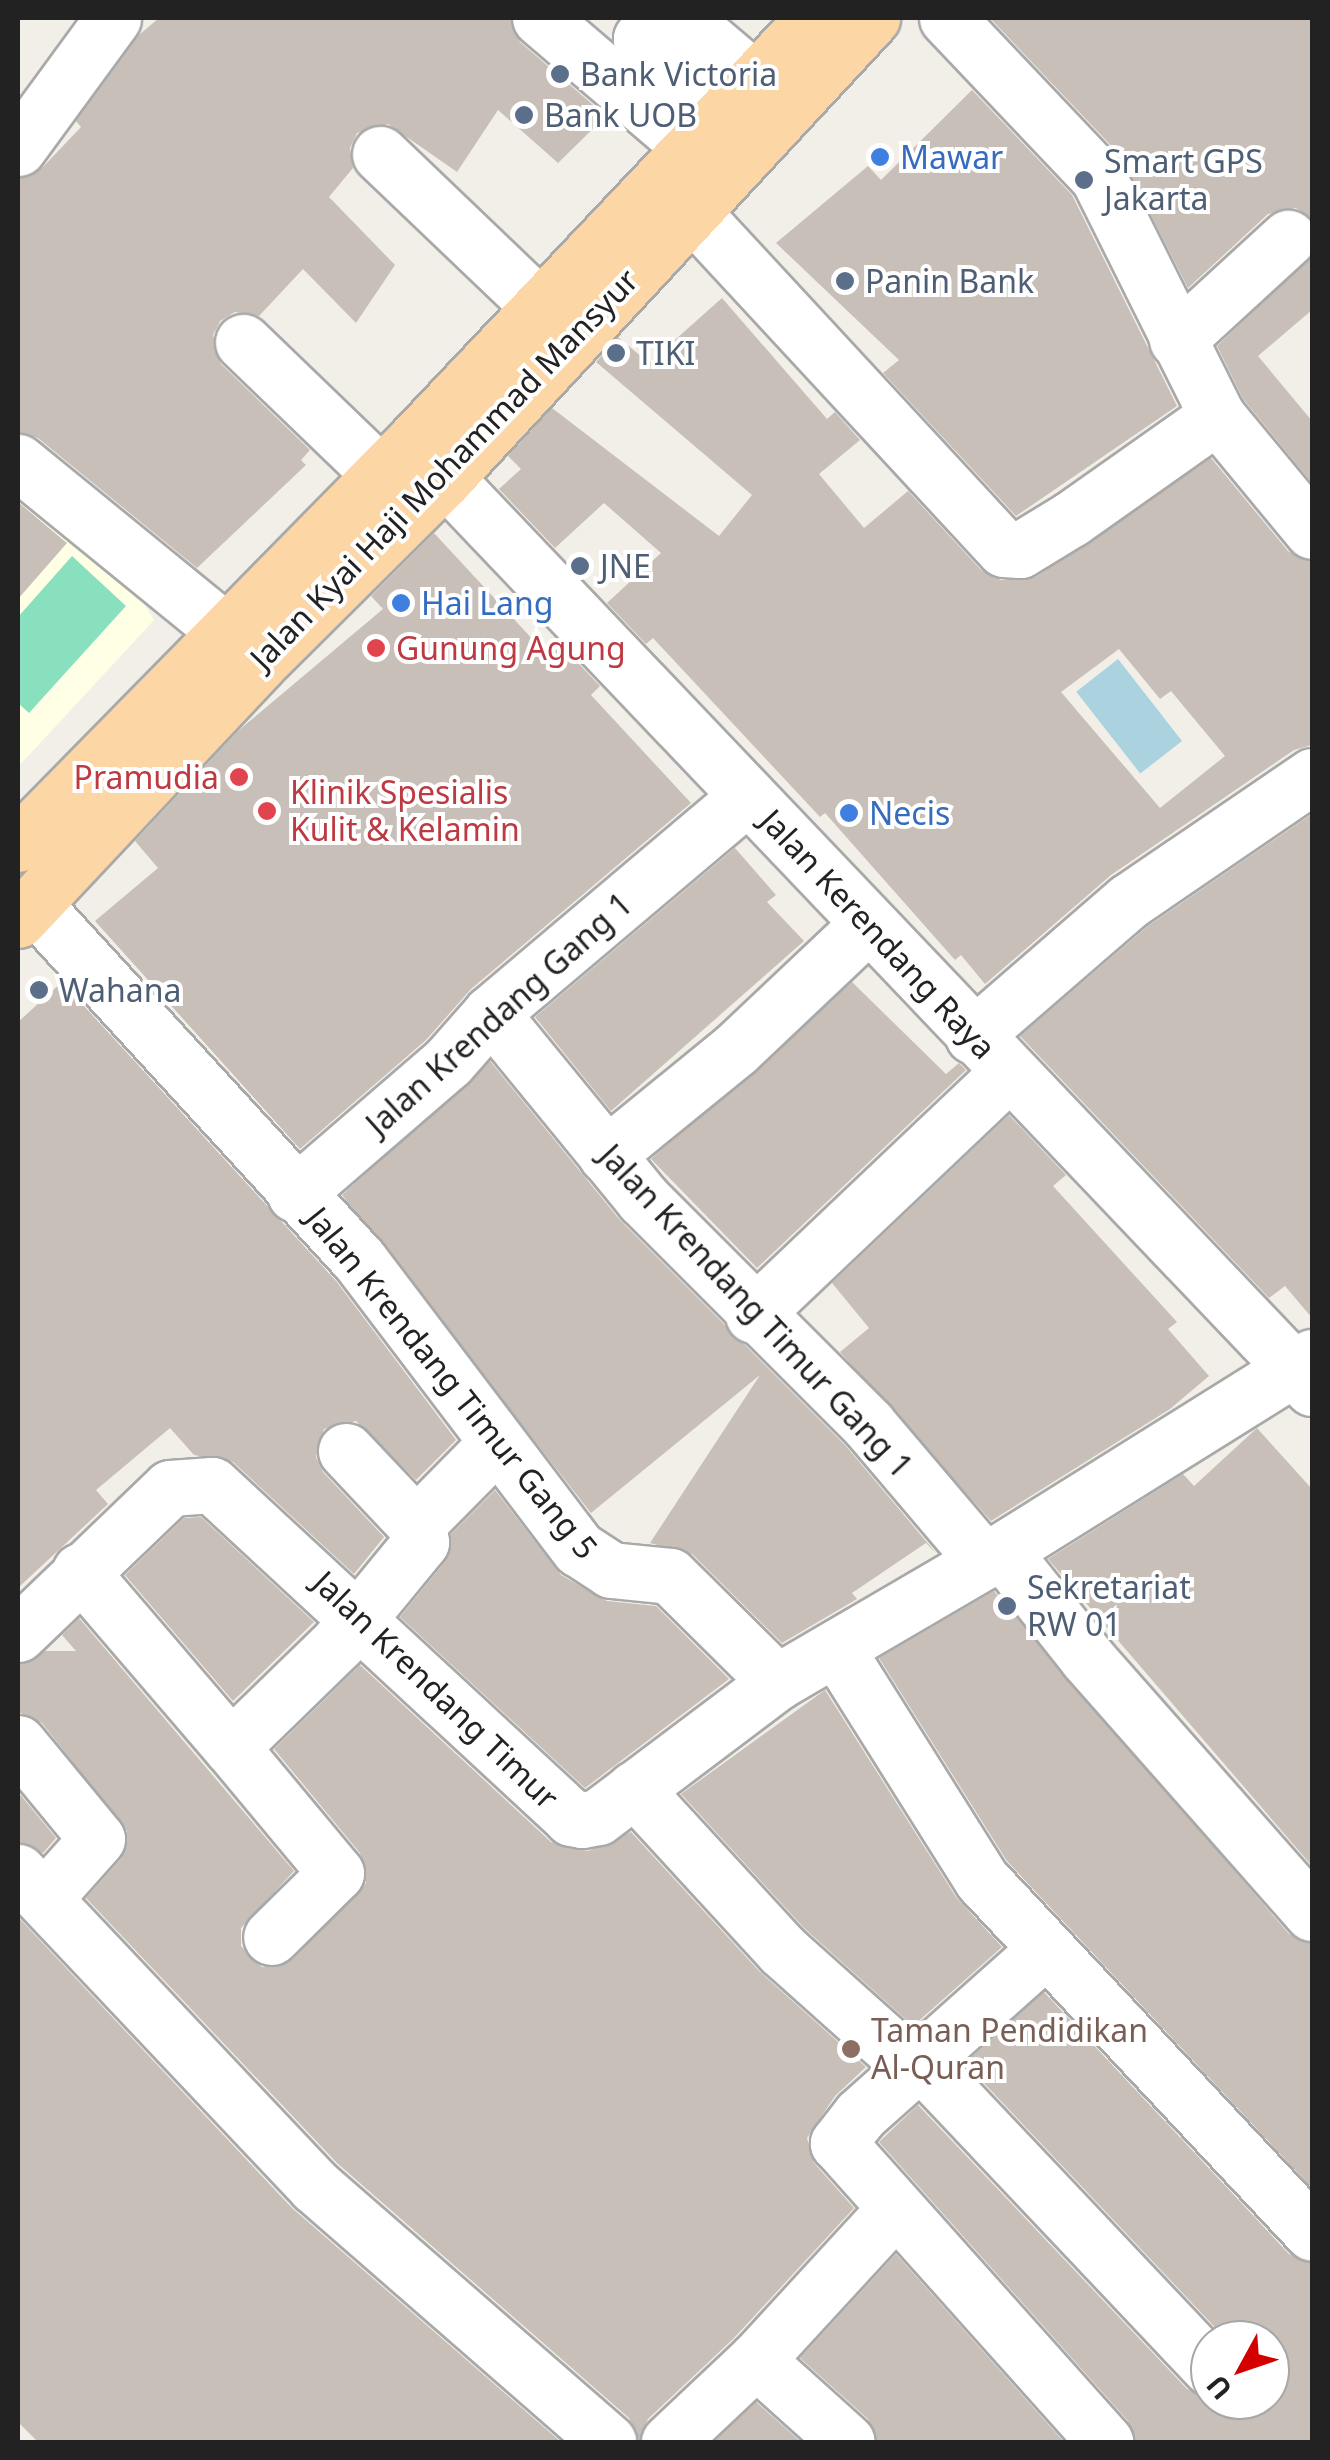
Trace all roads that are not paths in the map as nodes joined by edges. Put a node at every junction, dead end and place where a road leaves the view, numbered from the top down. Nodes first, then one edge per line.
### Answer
1 (113, 18) edge
2 (540, 18) edge
3 (718, 18) edge
4 (872, 18) edge
5 (947, 18) edge
6 (783, 42) edge
7 (18, 148) edge
8 (380, 154) dead end
9 (705, 164) junction
10 (1288, 238) dead end
11 (542, 308) junction
12 (1177, 340) junction
13 (243, 342) dead end
14 (1217, 416) junction
15 (18, 462) edge
16 (412, 465) junction
17 (1307, 516) edge
18 (241, 647) junction
19 (1312, 776) edge
20 (748, 796) junction
21 (45, 841) edge
22 (25, 912) edge
23 (866, 926) junction
24 (491, 1013) junction
25 (990, 1054) junction
26 (606, 1155) junction
27 (295, 1194) junction
28 (753, 1315) junction
29 (1307, 1371) edge
30 (496, 1444) junction
31 (346, 1452) dead end
32 (416, 1526) junction
33 (993, 1556) junction
34 (80, 1571) junction
35 (359, 1615) junction
36 (18, 1634) edge
37 (837, 1650) junction
38 (777, 1682) junction
39 (18, 1744) edge
40 (231, 1746) junction
41 (634, 1789) junction
42 (32, 1884) edge
43 (1312, 1913) edge
44 (271, 1938) dead end
45 (1044, 1950) junction
46 (917, 2064) junction
47 (894, 2210) junction
48 (1312, 2234) edge
49 (1190, 2347) edge
50 (756, 2360) junction
51 (608, 2442) edge
52 (669, 2442) edge
53 (848, 2442) edge
54 (1104, 2442) edge

1 - 7 street
2 - 9 street
3 - 6 street
4 - 9 main road, Jalan Kyai Haji Mohammad Mansyur
5 - 12 street
6 - 9 main road, Jalan Kyai Haji Mohammad Mansyur
6 - 9 street
8 - 11 street
9 - 11 main road, Jalan Kyai Haji Mohammad Mansyur
9 - 14 street
9 - 16 main road, Jalan Kyai Haji Mohammad Mansyur
10 - 12 street
11 - 16 main road, Jalan Kyai Haji Mohammad Mansyur
12 - 14 street
13 - 16 street, Jalan Kerendang Raya
14 - 17 street
15 - 18 street
16 - 18 main road, Jalan Kyai Haji Mohammad Mansyur
16 - 20 street, Jalan Kerendang Raya
18 - 21 main road, Jalan Kyai Haji Mohammad Mansyur
19 - 25 street
20 - 23 street, Jalan Kerendang Raya
20 - 24 street, Jalan Krendang Gang 1
21 - 22 main road, Jalan Kyai Haji Mohammad Mansyur
22 - 27 street, Jalan Krendang Timur Gang 5
23 - 25 street, Jalan Kerendang Raya
23 - 26 street
24 - 26 street, Jalan Krendang Timur Gang 1
24 - 27 street, Jalan Krendang Gang 1
25 - 28 street
25 - 29 street, Jalan Kerendang Raya
26 - 28 street, Jalan Krendang Timur Gang 1
27 - 30 street, Jalan Krendang Timur Gang 5
28 - 33 street, Jalan Krendang Timur Gang 1
29 - 33 street, Jalan Krendang Timur
30 - 32 street
30 - 38 street, Jalan Krendang Timur Gang 5
31 - 32 street
32 - 35 street
33 - 37 street, Jalan Krendang Timur
33 - 43 street, Jalan Krendang Timur Gang 1
34 - 35 street, Jalan Krendang Timur
34 - 36 street, Jalan Krendang Timur
34 - 40 street
35 - 40 street
35 - 41 street, Jalan Krendang Timur
37 - 38 street, Jalan Krendang Timur
37 - 45 street
38 - 41 street, Jalan Krendang Timur
39 - 42 street
40 - 44 street
41 - 46 street
42 - 51 street
45 - 46 street
45 - 48 street
46 - 47 street
46 - 49 street
47 - 50 street
47 - 54 street
50 - 52 street
50 - 53 street

